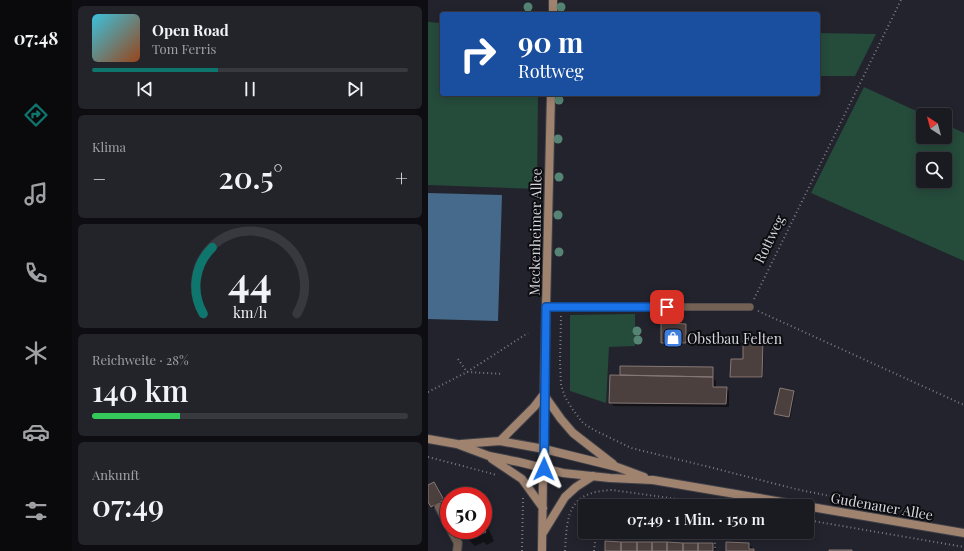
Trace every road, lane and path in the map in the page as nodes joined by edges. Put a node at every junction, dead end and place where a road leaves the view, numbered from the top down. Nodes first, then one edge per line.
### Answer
1 (553, 0) edge
2 (901, 0) edge
3 (553, 12) edge
4 (551, 96) edge
5 (546, 307) junction
6 (561, 307) junction
7 (750, 307) junction
8 (528, 333) dead end
9 (458, 358) dead end
10 (467, 372) junction
11 (503, 374) dead end
12 (428, 392) edge
13 (544, 394) junction
14 (964, 405) edge
15 (428, 439) edge
16 (500, 441) junction
17 (457, 444) junction
18 (544, 449) junction
19 (489, 456) junction
20 (428, 457) edge
21 (617, 467) junction
22 (544, 469) junction
23 (500, 476) dead end
24 (594, 476) junction
25 (652, 480) junction
26 (523, 496) dead end
27 (580, 499) edge
28 (677, 499) edge
29 (578, 501) edge
30 (543, 508) junction
31 (925, 515) dead end
32 (814, 521) edge
33 (964, 533) edge
34 (543, 534) junction
35 (456, 539) edge
36 (964, 547) edge
37 (458, 551) edge
38 (522, 551) edge
39 (542, 551) edge
40 (565, 551) edge
41 (594, 551) edge
42 (715, 551) edge

1 - 3 main road
2 - 7 path, Rottweg
4 - 5 main road, Meckenheimer Allee
5 - 6 lane
5 - 13 main road, Meckenheimer Allee
6 - 7 lane
6 - 31 path
7 - 14 path
8 - 10 path
9 - 10 path
10 - 11 path
10 - 12 path
13 - 16 main road
13 - 18 main road, Meckenheimer Allee
13 - 21 main road, Gudenauer Allee
15 - 17 main road
16 - 17 main road, Gudenauer Allee
16 - 18 main road, Gudenauer Allee
17 - 19 main road
18 - 21 main road, Gudenauer Allee
18 - 22 main road, Meckenheimer Allee
19 - 22 main road, Gudenauer Allee
19 - 30 main road
20 - 23 path
21 - 25 main road, Gudenauer Allee
22 - 24 main road, Gudenauer Allee
22 - 30 main road, Meckenheimer Allee
24 - 25 main road, Gudenauer Allee
24 - 34 main road
25 - 33 main road, Gudenauer Allee
26 - 38 path
27 - 28 path
29 - 40 path
30 - 34 main road, Meckenheimer Allee
32 - 36 path
34 - 39 main road, Meckenheimer Allee
35 - 37 street
41 - 42 path

